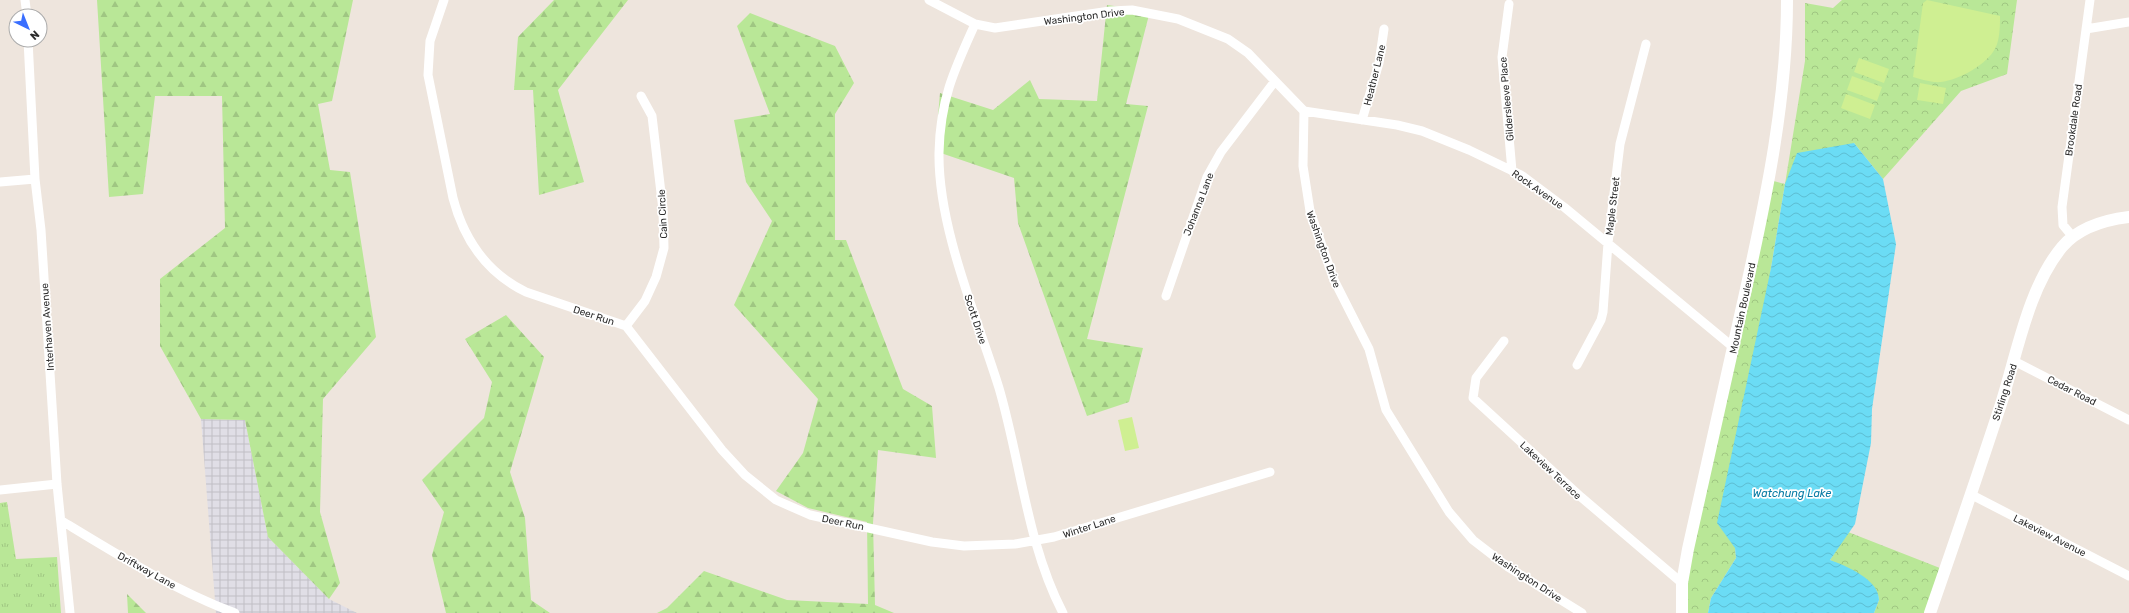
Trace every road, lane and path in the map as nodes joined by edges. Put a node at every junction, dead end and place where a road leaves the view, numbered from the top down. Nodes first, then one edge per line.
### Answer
1 (444, 0) edge
2 (929, 0) edge
3 (1787, 0) edge
4 (2090, 0) edge
5 (1509, 4) dead end
6 (2129, 22) edge
7 (975, 24) junction
8 (2086, 28) junction
9 (1384, 29) dead end
10 (1646, 44) dead end
11 (28, 48) edge
12 (1275, 81) junction
13 (642, 96) dead end
14 (1304, 111) junction
15 (1362, 120) junction
16 (1512, 170) junction
17 (35, 179) junction
18 (0, 182) edge
19 (2129, 217) edge
20 (2073, 237) junction
21 (1608, 243) junction
22 (1166, 296) dead end
23 (626, 326) junction
24 (1504, 341) dead end
25 (1733, 347) junction
26 (2014, 361) junction
27 (1577, 365) dead end
28 (2129, 420) edge
29 (1270, 472) dead end
30 (57, 484) junction
31 (0, 490) edge
32 (1972, 494) junction
33 (62, 521) junction
34 (904, 536) joint
35 (1036, 541) junction
36 (2129, 576) edge
37 (1682, 583) junction
38 (70, 613) edge
39 (235, 613) edge
40 (1063, 613) edge
41 (1582, 613) edge
42 (1682, 613) edge
43 (1930, 613) edge

1 - 23 street, Deer Run
2 - 7 street, Washington Drive
3 - 25 street, Mountain Boulevard
4 - 8 street, Brookdale Road
5 - 16 street, Gildersleeve Place
6 - 8 street
7 - 12 street, Washington Drive
7 - 35 street, Scott Drive
8 - 20 street, Brookdale Road
9 - 15 street, Heather Lane
10 - 21 street, Maple Street
11 - 17 street, Interhaven Avenue
12 - 14 street, Washington Drive
12 - 22 street, Johanna Lane
13 - 23 street, Cain Circle
14 - 15 street, Rock Avenue
14 - 41 street, Washington Drive
15 - 16 street, Rock Avenue
16 - 21 street, Rock Avenue
17 - 18 street
17 - 30 street, Interhaven Avenue
19 - 20 street, Stirling Road
20 - 26 street, Stirling Road
21 - 25 street, Rock Avenue
21 - 27 street, Maple Street
23 - 34 street, Deer Run
24 - 37 street, Lakeview Terrace
25 - 37 street, Mountain Boulevard
26 - 28 street, Cedar Road
26 - 32 street, Stirling Road
29 - 35 street, Winter Lane
30 - 31 street
30 - 33 street, Interhaven Avenue
32 - 36 street, Lakeview Avenue
32 - 43 street, Stirling Road
33 - 38 street, Interhaven Avenue
33 - 39 street, Driftway Lane
34 - 35 street, Winter Lane
35 - 40 street, Scott Drive
37 - 42 street, Mountain Boulevard

